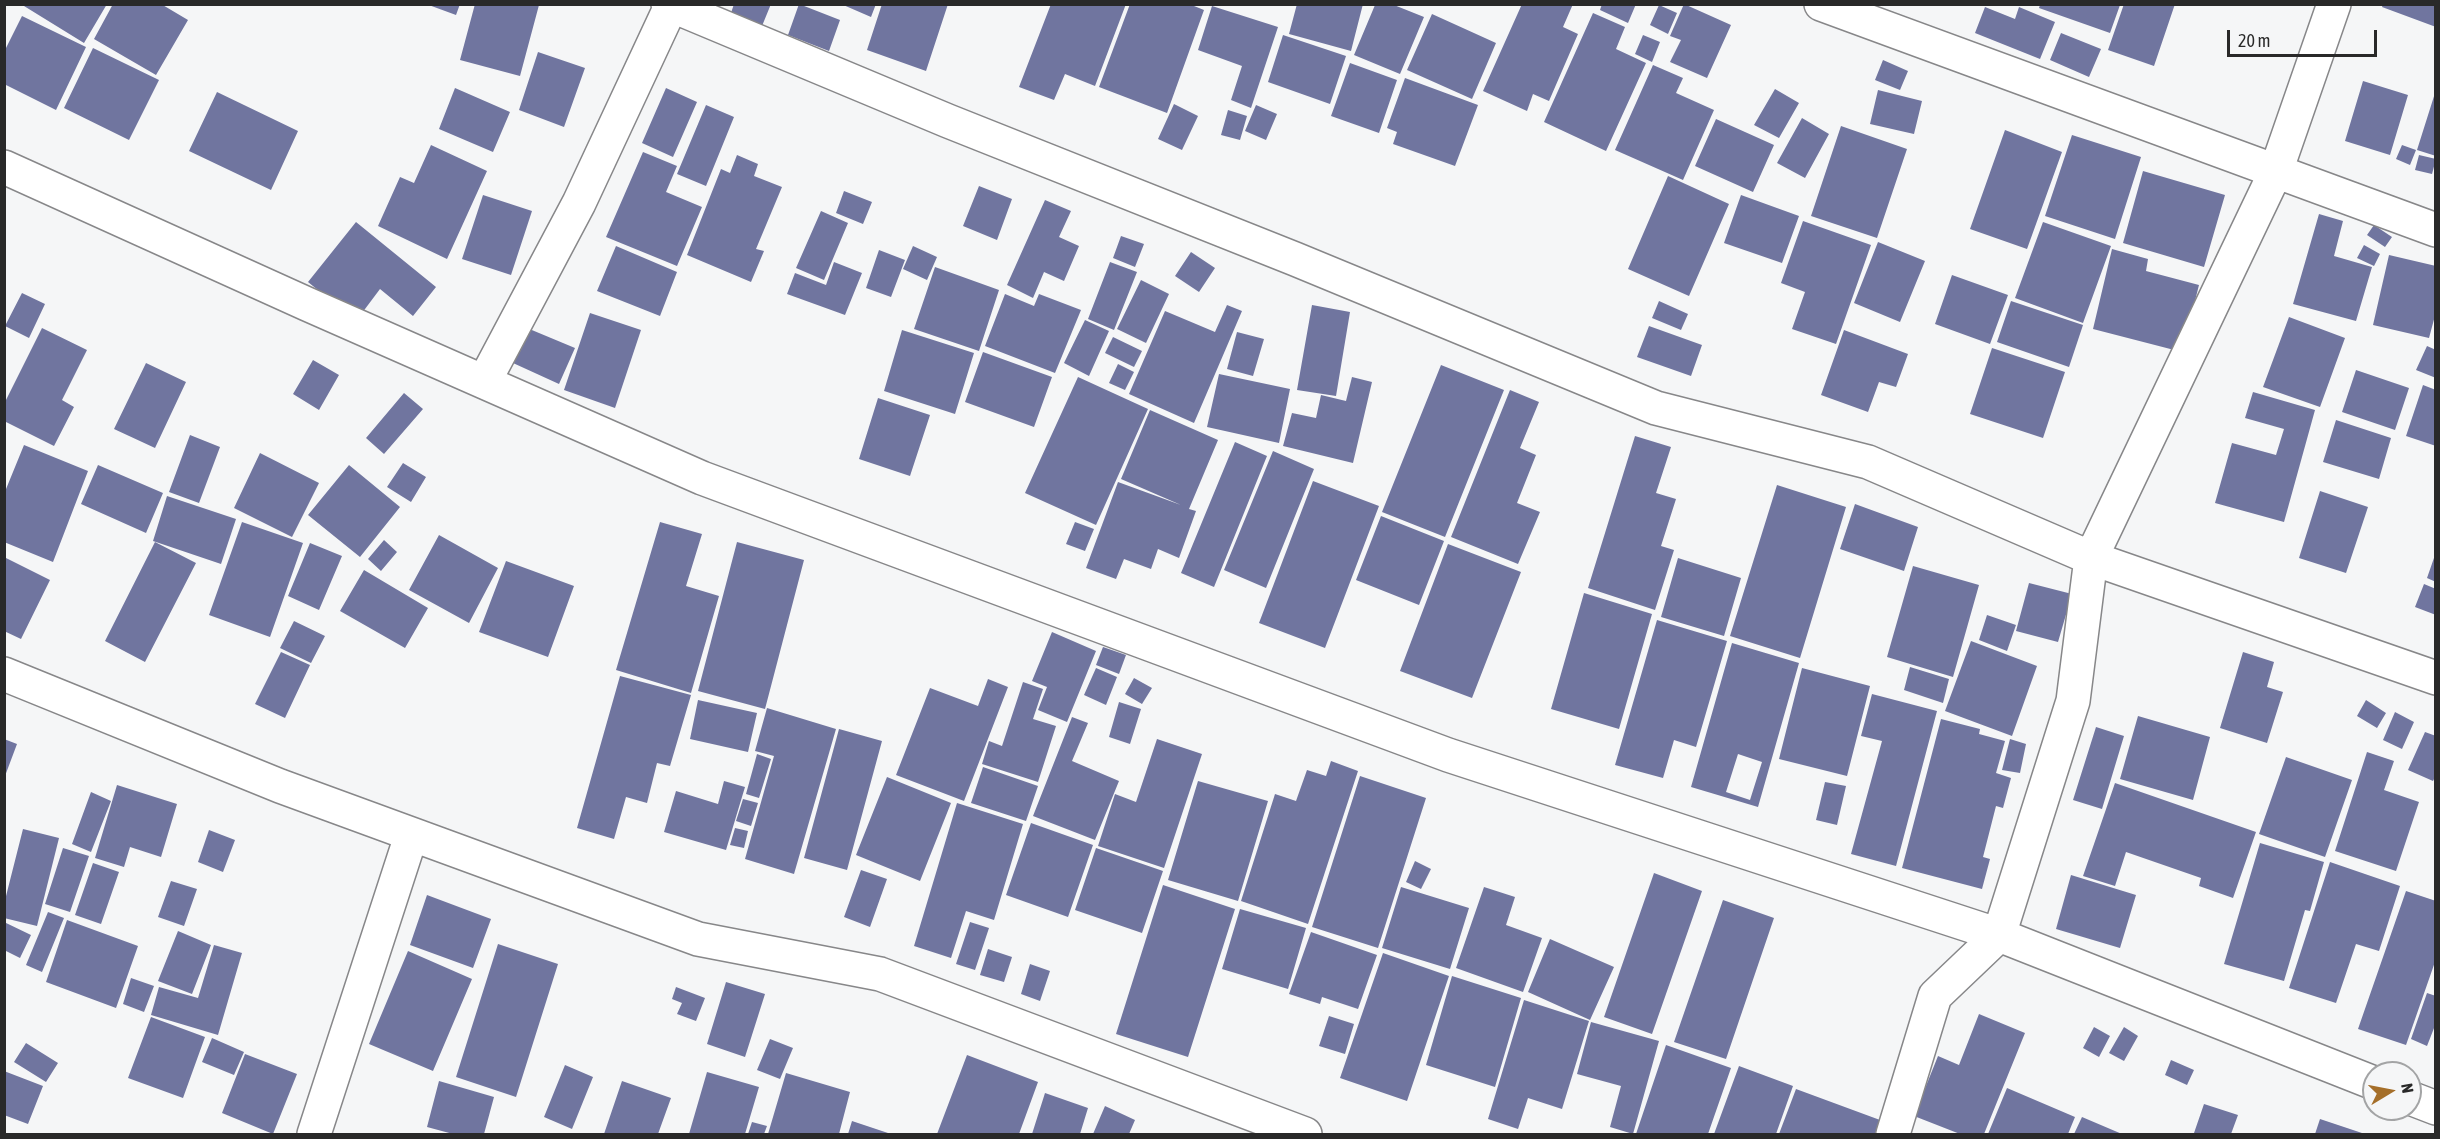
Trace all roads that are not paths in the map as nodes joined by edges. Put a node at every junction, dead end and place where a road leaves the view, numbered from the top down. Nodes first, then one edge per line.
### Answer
1 (1821, 4) edge
2 (2334, 4) edge
3 (669, 5) edge
4 (4, 167) edge
5 (2276, 171) junction
6 (2436, 230) edge
7 (484, 382) junction
8 (2091, 558) junction
9 (4, 674) edge
10 (2436, 678) edge
11 (411, 836) junction
12 (1999, 935) junction
13 (2362, 1078) edge
14 (314, 1134) edge
15 (1305, 1134) edge
16 (1893, 1134) edge

1 - 5 street
2 - 5 street
3 - 7 street
3 - 8 street
4 - 7 street
5 - 6 street
5 - 8 street
7 - 12 street
8 - 10 street
8 - 12 street
9 - 11 street
11 - 14 street
11 - 15 street
12 - 13 street
12 - 16 street

